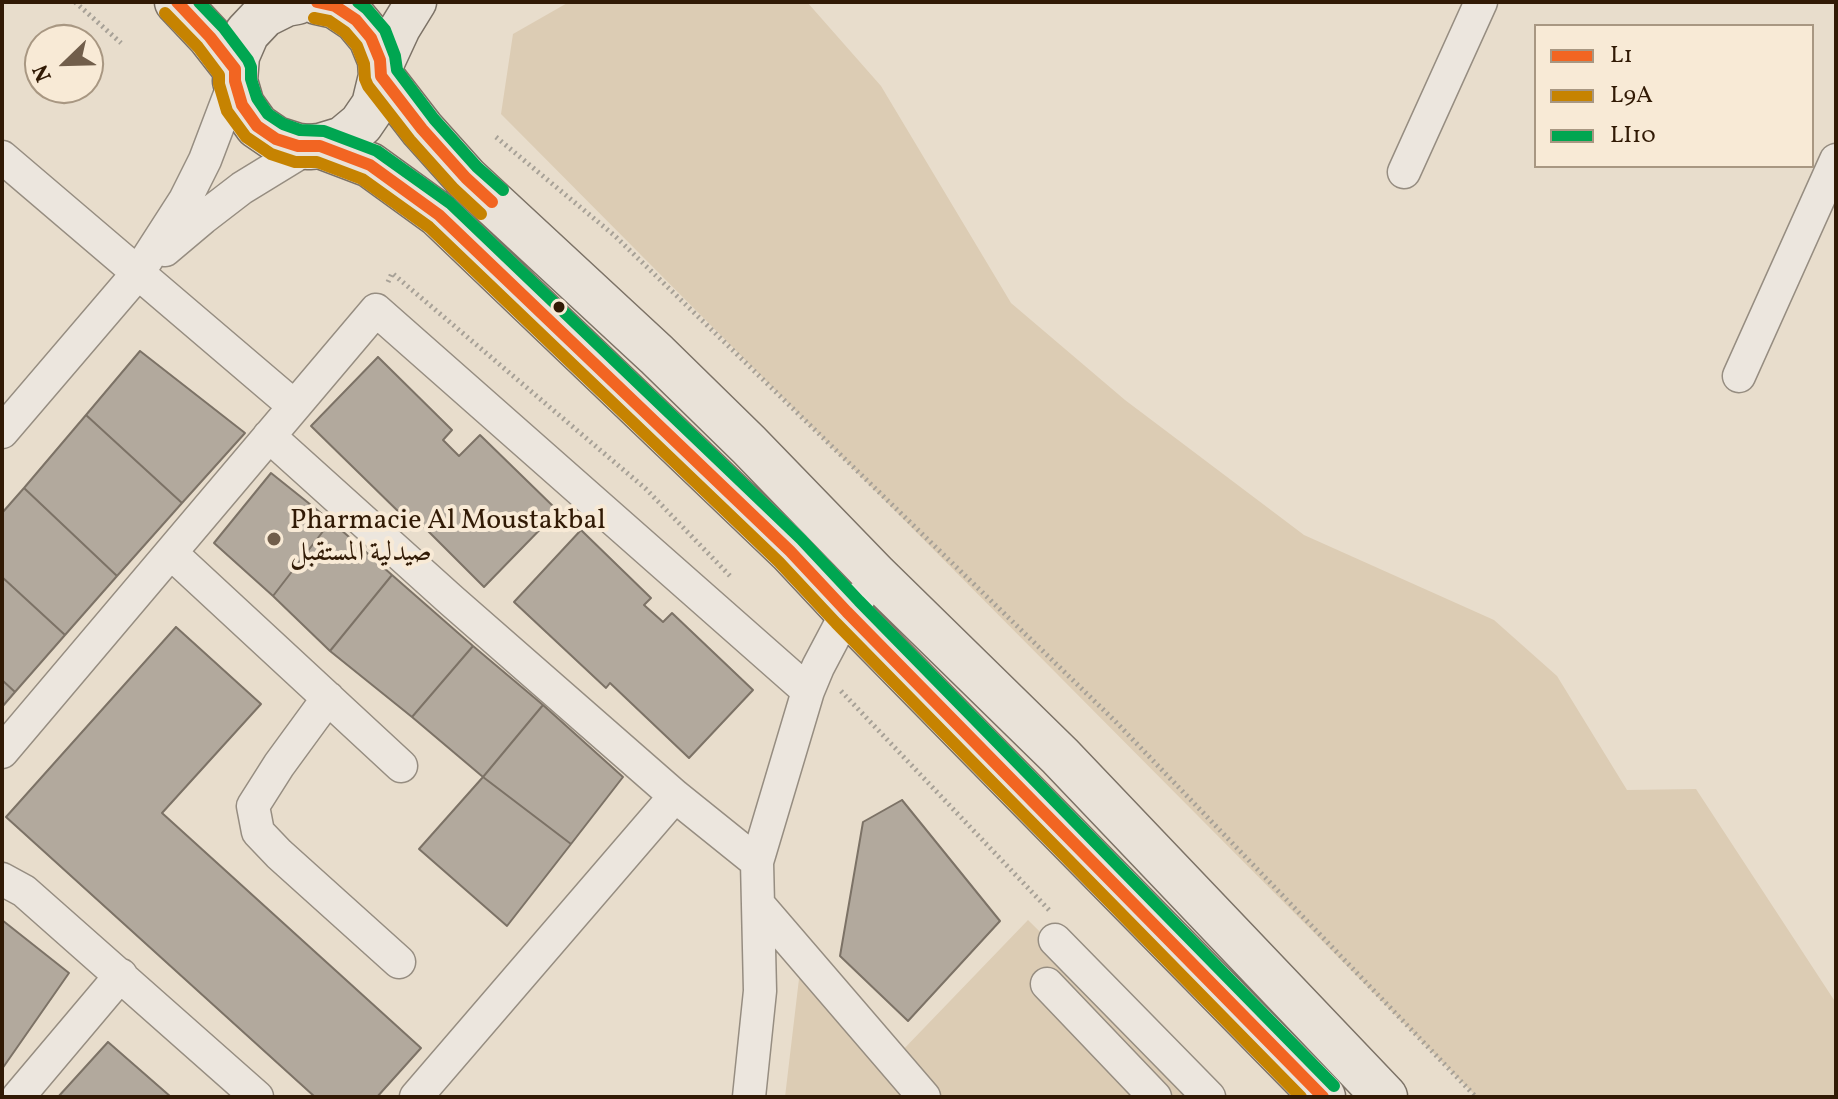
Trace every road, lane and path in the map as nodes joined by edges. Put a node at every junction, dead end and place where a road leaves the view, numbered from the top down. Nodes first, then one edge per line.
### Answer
1 (75, 2) edge
2 (177, 2) edge
3 (297, 2) edge
4 (317, 2) edge
5 (416, 2) edge
6 (1481, 2) edge
7 (121, 43) dead end
8 (381, 72) junction
9 (235, 75) junction
10 (496, 137) dead end
11 (315, 147) junction
12 (2, 157) edge
13 (1836, 160) edge
14 (1404, 172) dead end
15 (138, 273) junction
16 (1739, 376) dead end
17 (294, 406) junction
18 (2, 432) edge
19 (269, 436) junction
20 (171, 553) junction
21 (876, 576) junction
22 (847, 612) junction
23 (808, 691) junction
24 (328, 698) junction
25 (2, 752) edge
26 (401, 766) dead end
27 (675, 796) junction
28 (757, 862) junction
29 (2, 879) edge
30 (758, 904) junction
31 (1055, 940) dead end
32 (399, 962) dead end
33 (121, 975) junction
34 (1047, 984) dead end
35 (18, 1097) edge
36 (257, 1097) edge
37 (416, 1097) edge
38 (749, 1097) edge
39 (924, 1097) edge
40 (1155, 1097) edge
41 (1209, 1097) edge
42 (1323, 1097) edge
43 (1385, 1097) edge
44 (1476, 1097) edge

1 - 7 path
2 - 9 highway
3 - 9 highway
4 - 8 highway
5 - 8 main road
6 - 14 street
8 - 11 highway
8 - 21 highway
9 - 11 highway
9 - 15 street
10 - 44 path
11 - 15 street
11 - 22 highway
12 - 15 street
13 - 16 street
15 - 17 street
15 - 18 street
17 - 19 street
17 - 23 street
19 - 20 street
19 - 27 street
20 - 24 street
20 - 25 street
21 - 22 street
21 - 43 highway
22 - 23 street
22 - 42 highway
23 - 28 street
24 - 26 street
24 - 32 street
27 - 28 street
27 - 37 street
28 - 30 street
29 - 33 street
30 - 38 street
30 - 39 street
31 - 41 street
33 - 35 street
33 - 36 street
34 - 40 street

